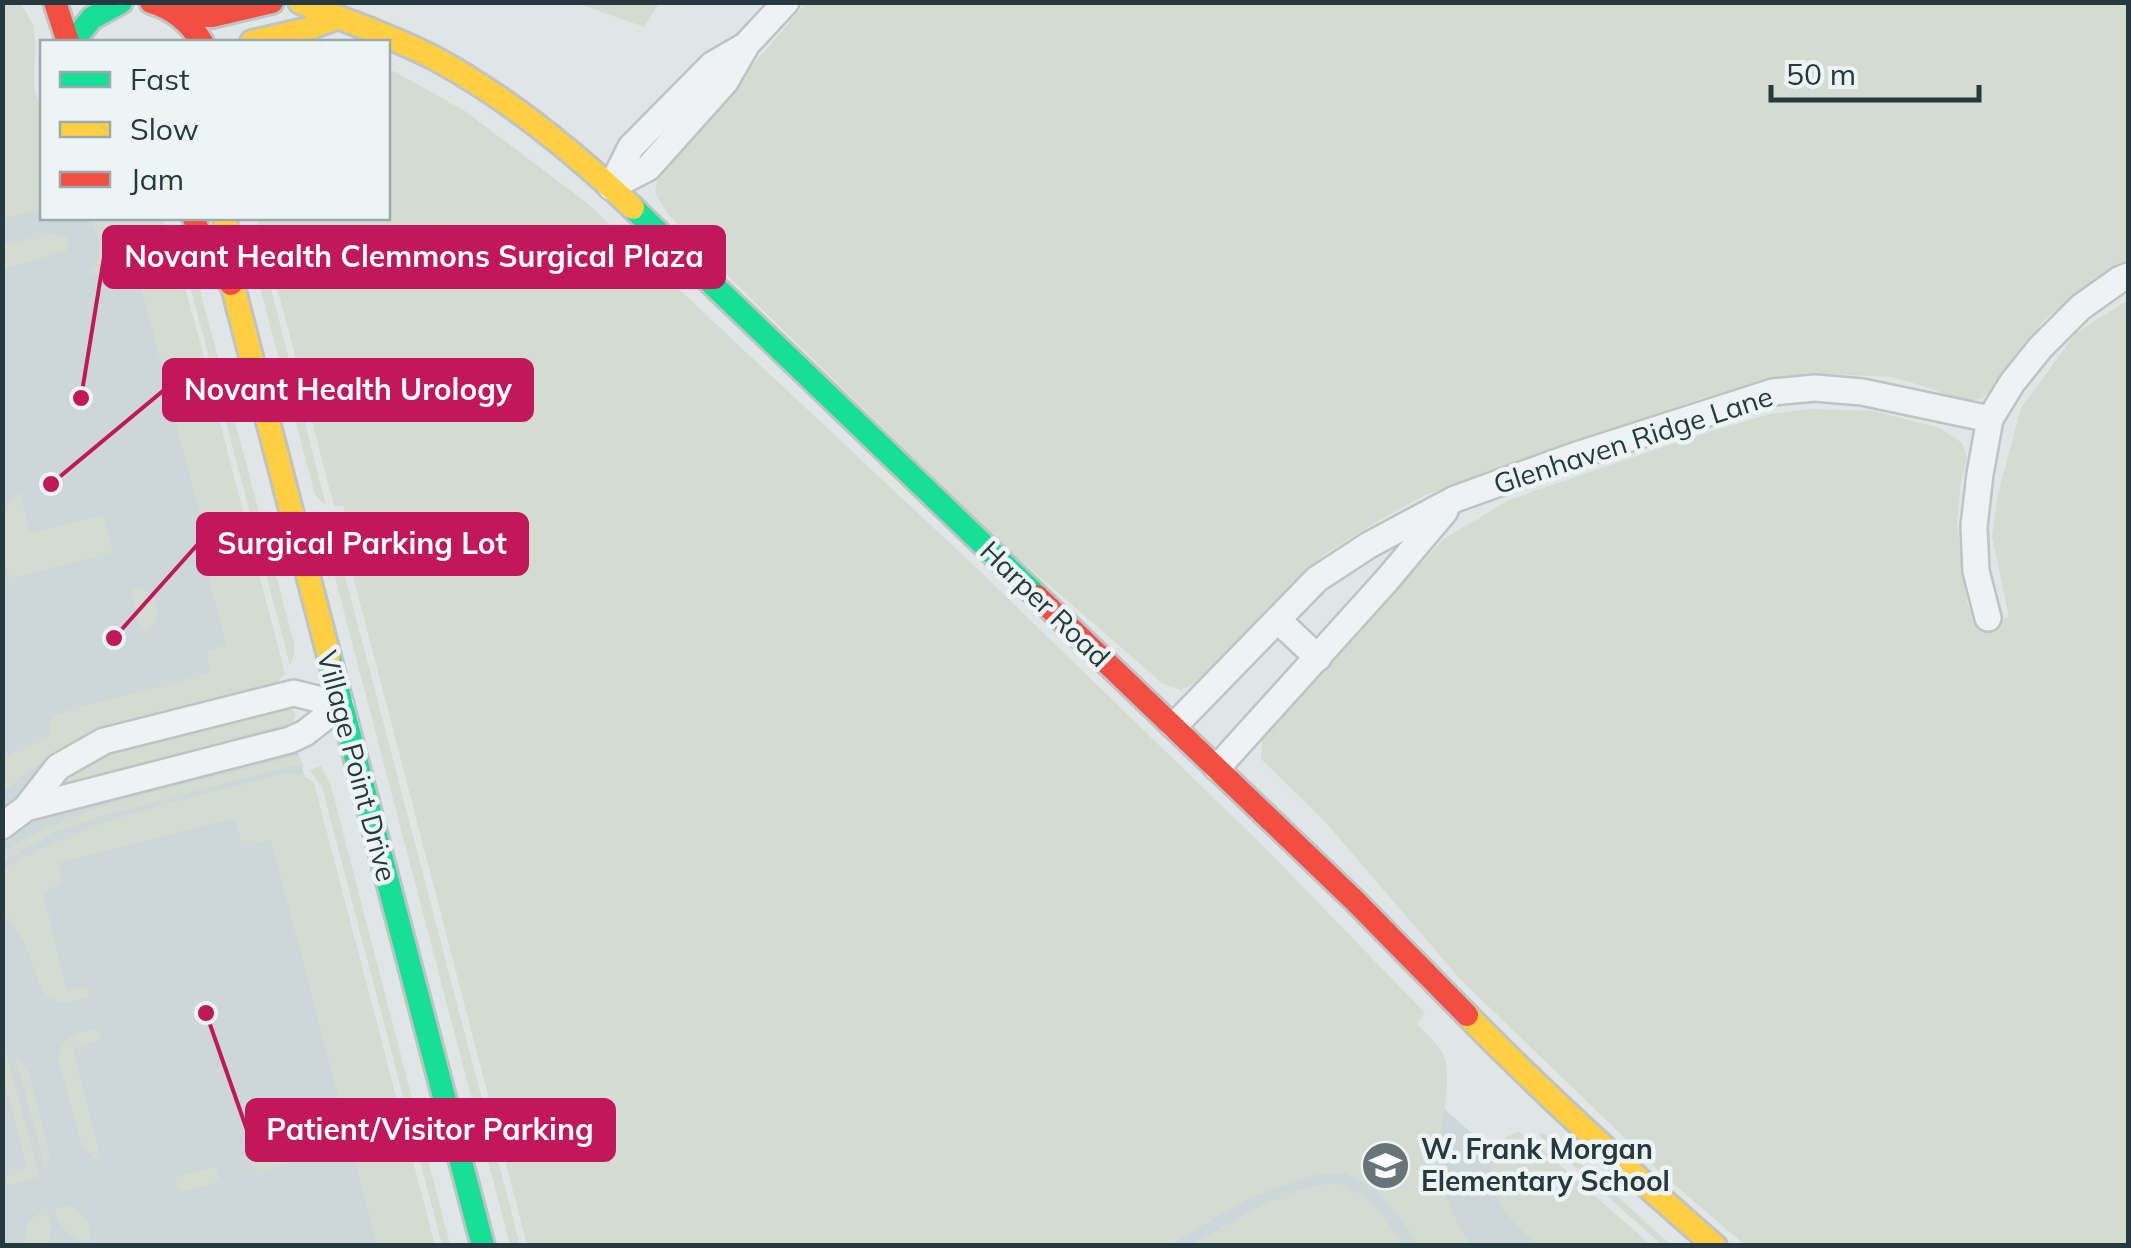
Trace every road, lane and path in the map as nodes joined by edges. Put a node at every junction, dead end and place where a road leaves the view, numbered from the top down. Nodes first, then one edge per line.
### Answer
1 (56, 2) edge
2 (151, 2) edge
3 (272, 2) edge
4 (300, 2) edge
5 (786, 2) edge
6 (120, 3) edge
7 (181, 16) junction
8 (336, 18) junction
9 (69, 40) edge
10 (71, 40) edge
11 (201, 40) edge
12 (259, 40) edge
13 (611, 187) junction
14 (195, 220) edge
15 (226, 220) edge
16 (2128, 276) edge
17 (232, 286) junction
18 (1990, 418) junction
19 (1454, 499) junction
20 (1988, 618) dead end
21 (1278, 620) junction
22 (1318, 658) junction
23 (340, 705) junction
24 (1174, 726) junction
25 (1217, 768) junction
26 (26, 808) junction
27 (2, 826) edge
28 (482, 1246) edge
29 (1715, 1246) edge

1 - 9 main road
2 - 7 main road
3 - 7 main road
4 - 8 main road, Harper Road
5 - 13 street
6 - 10 main road
7 - 11 main road
8 - 12 main road
8 - 13 main road, Harper Road
13 - 24 main road, Harper Road
14 - 17 main road, Village Point Drive
15 - 17 main road, Village Point Drive
16 - 18 street
17 - 23 main road, Village Point Drive
18 - 19 street, Glenhaven Ridge Lane
18 - 20 street
19 - 21 street, Glenhaven Ridge Lane
19 - 22 street
21 - 22 street
21 - 24 street, Glenhaven Ridge Lane
22 - 25 street
23 - 26 street
23 - 26 street
23 - 28 main road, Village Point Drive
24 - 25 main road, Harper Road
25 - 29 main road, Harper Road
26 - 27 street

